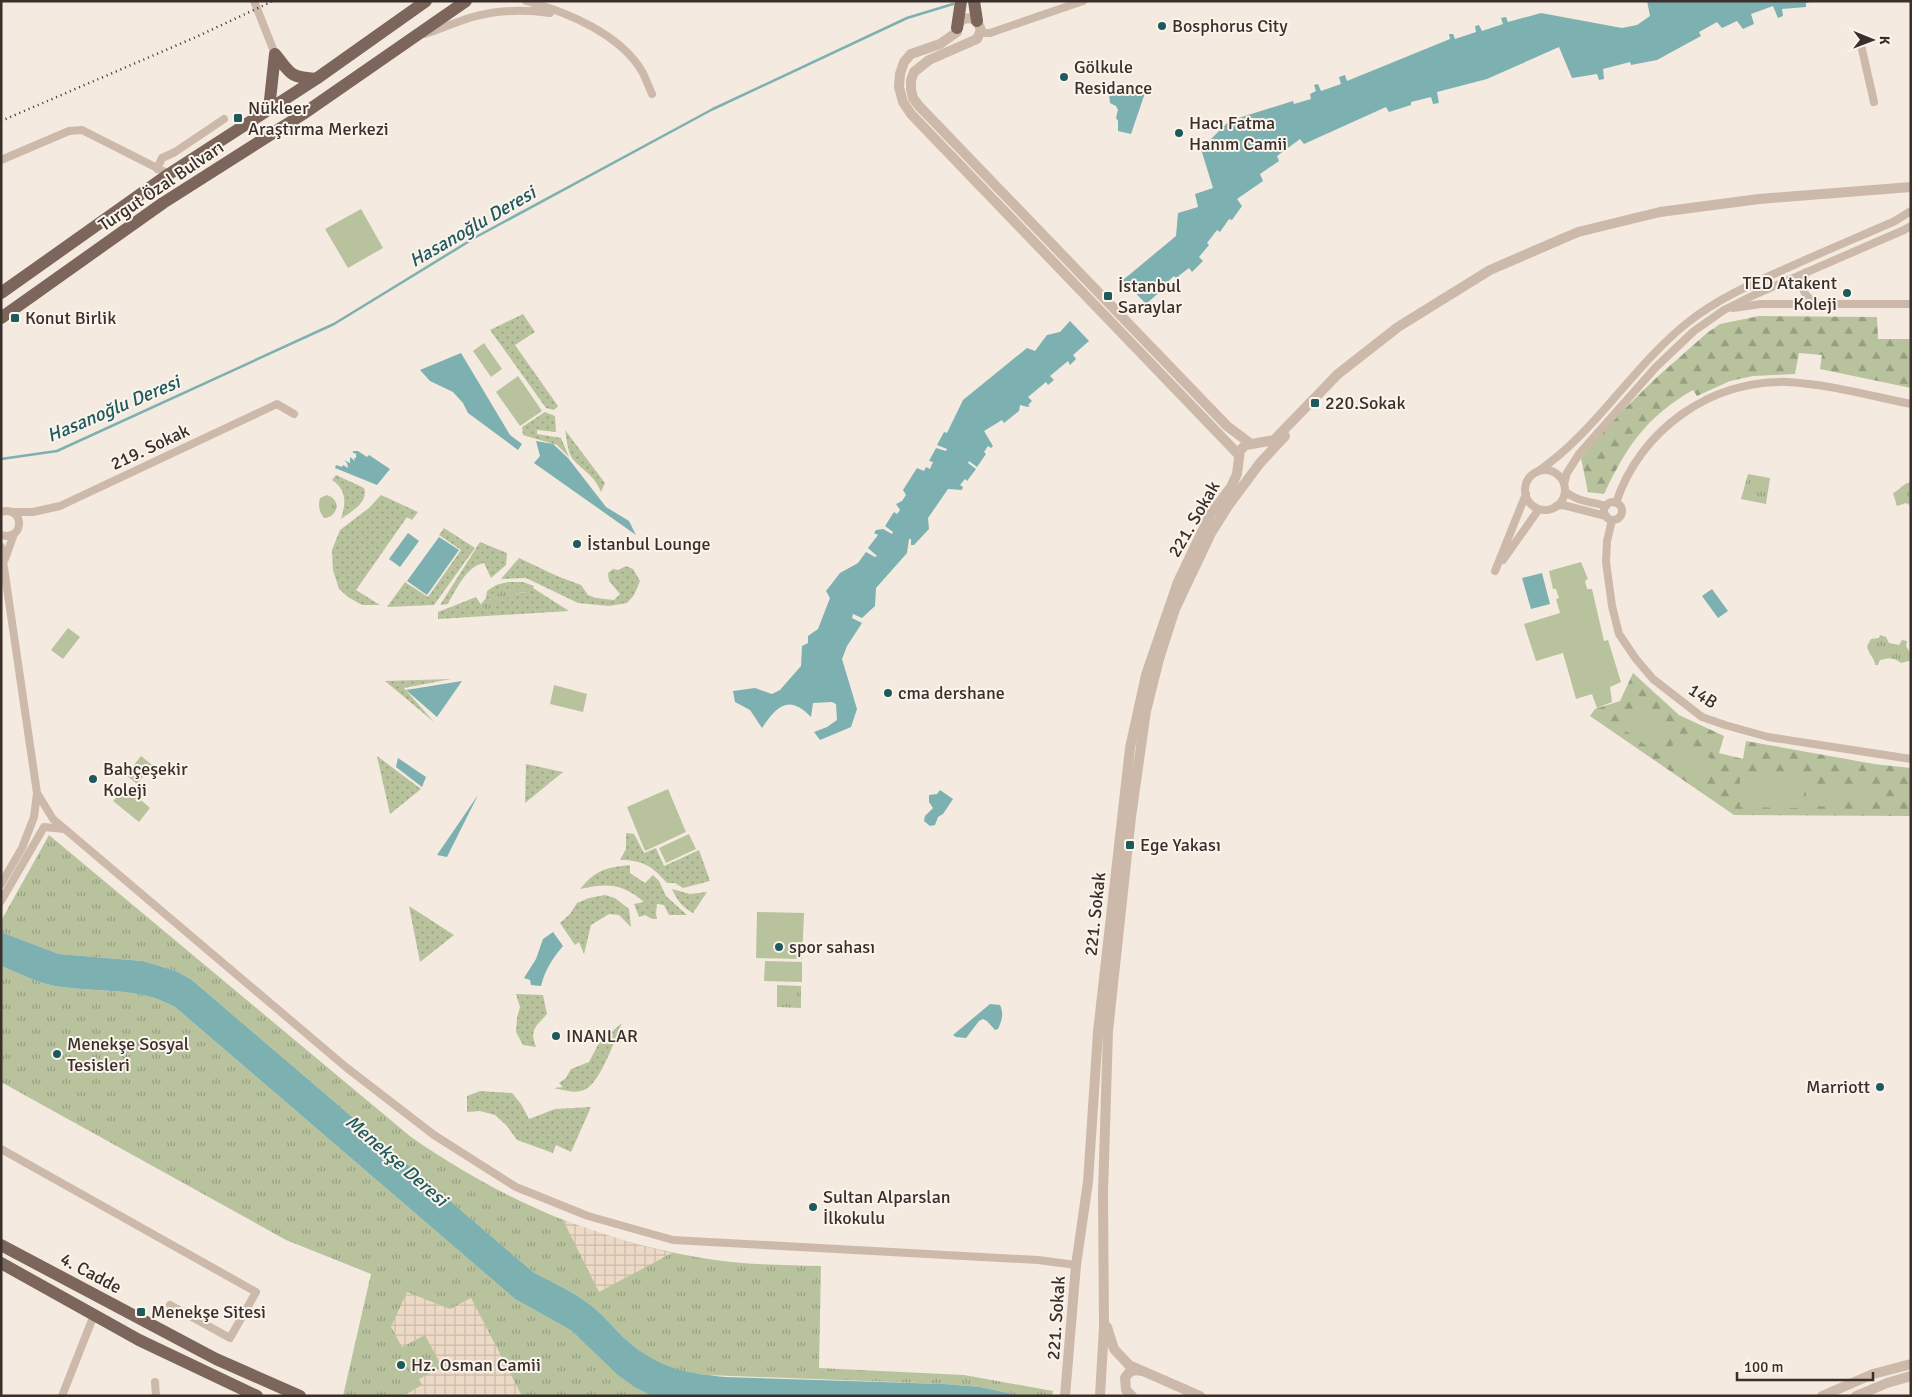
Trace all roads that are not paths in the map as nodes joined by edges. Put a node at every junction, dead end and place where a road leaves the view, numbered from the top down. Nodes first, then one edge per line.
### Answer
1 (254, 1) edge
2 (426, 1) edge
3 (466, 1) edge
4 (526, 1) edge
5 (961, 1) edge
6 (974, 1) edge
7 (1083, 1) edge
8 (563, 14) junction
9 (977, 21) junction
10 (957, 30) junction
11 (981, 34) junction
12 (414, 37) junction
13 (967, 43) junction
14 (1861, 45) dead end
15 (275, 54) junction
16 (316, 79) junction
17 (652, 94) dead end
18 (1874, 102) dead end
19 (269, 109) junction
20 (224, 119) dead end
21 (1, 160) edge
22 (157, 169) junction
23 (169, 174) junction
24 (1908, 188) edge
25 (1911, 211) edge
26 (1911, 226) edge
27 (1806, 272) junction
28 (1, 293) edge
29 (1814, 302) junction
30 (1911, 304) edge
31 (1724, 310) junction
32 (1, 318) edge
33 (1321, 391) junction
34 (1911, 404) edge
35 (294, 414) dead end
36 (1252, 444) junction
37 (1238, 456) junction
38 (1259, 464) junction
39 (1537, 472) junction
40 (1564, 488) junction
41 (1526, 494) junction
42 (1616, 503) junction
43 (1556, 506) junction
44 (1606, 506) junction
45 (1539, 509) junction
46 (5, 511) edge
47 (33, 512) junction
48 (1609, 518) junction
49 (16, 531) junction
50 (1, 535) edge
51 (1, 547) edge
52 (4, 561) junction
53 (1911, 760) edge
54 (37, 793) junction
55 (46, 807) junction
56 (44, 827) junction
57 (65, 829) junction
58 (1, 884) edge
59 (1, 901) edge
60 (1, 1149) edge
61 (1, 1245) edge
62 (1, 1263) edge
63 (1076, 1265) junction
64 (170, 1305) dead end
65 (94, 1315) junction
66 (1104, 1317) junction
67 (1911, 1364) edge
68 (1142, 1372) junction
69 (1911, 1376) edge
70 (155, 1382) dead end
71 (62, 1396) edge
72 (156, 1396) edge
73 (258, 1396) edge
74 (300, 1396) edge
75 (1065, 1396) edge
76 (1100, 1396) edge
77 (1132, 1396) edge
78 (1200, 1396) edge
79 (1822, 1396) edge
80 (1856, 1396) edge

1 - 15 street
2 - 16 main road
3 - 12 main road, Turgut Özal Bulvarı
4 - 8 street
5 - 10 main road
6 - 9 main road
7 - 11 street
8 - 12 street
8 - 17 street
9 - 10 street
9 - 11 street
10 - 13 street
10 - 37 street
11 - 13 street
12 - 32 main road, Turgut Özal Bulvarı
13 - 36 street
14 - 18 street
15 - 16 main road
15 - 19 main road
16 - 19 main road
19 - 23 main road
20 - 22 street
21 - 22 street
22 - 23 street
23 - 28 main road
24 - 33 street
25 - 39 street
26 - 27 street
27 - 29 street
27 - 31 street
29 - 30 street
29 - 31 street
31 - 40 street
33 - 36 street
33 - 38 street
34 - 42 street
35 - 47 street, 219. Sokak
36 - 37 street
36 - 38 street
37 - 38 street
37 - 63 street, 221. Sokak
38 - 66 street
39 - 40 street
39 - 41 street
40 - 43 street
40 - 44 street
41 - 45 street
41 - 45 street
42 - 44 street
42 - 48 street
43 - 45 street
43 - 48 street
44 - 48 street
46 - 47 street, 219. Sokak
46 - 49 street
47 - 49 street
48 - 53 street, 14B
49 - 50 street
49 - 52 street
51 - 52 street
52 - 54 street
54 - 55 street
54 - 58 street
55 - 56 street
55 - 57 street
56 - 57 street
56 - 59 street
57 - 63 street
60 - 64 street
61 - 74 main road, 4. Cadde
62 - 65 main road, 4. Cadde
63 - 75 street, 221. Sokak
65 - 71 street
65 - 73 main road, 4. Cadde
66 - 68 street
66 - 76 street
67 - 79 street
68 - 77 street
68 - 78 street
69 - 80 street
70 - 72 street

